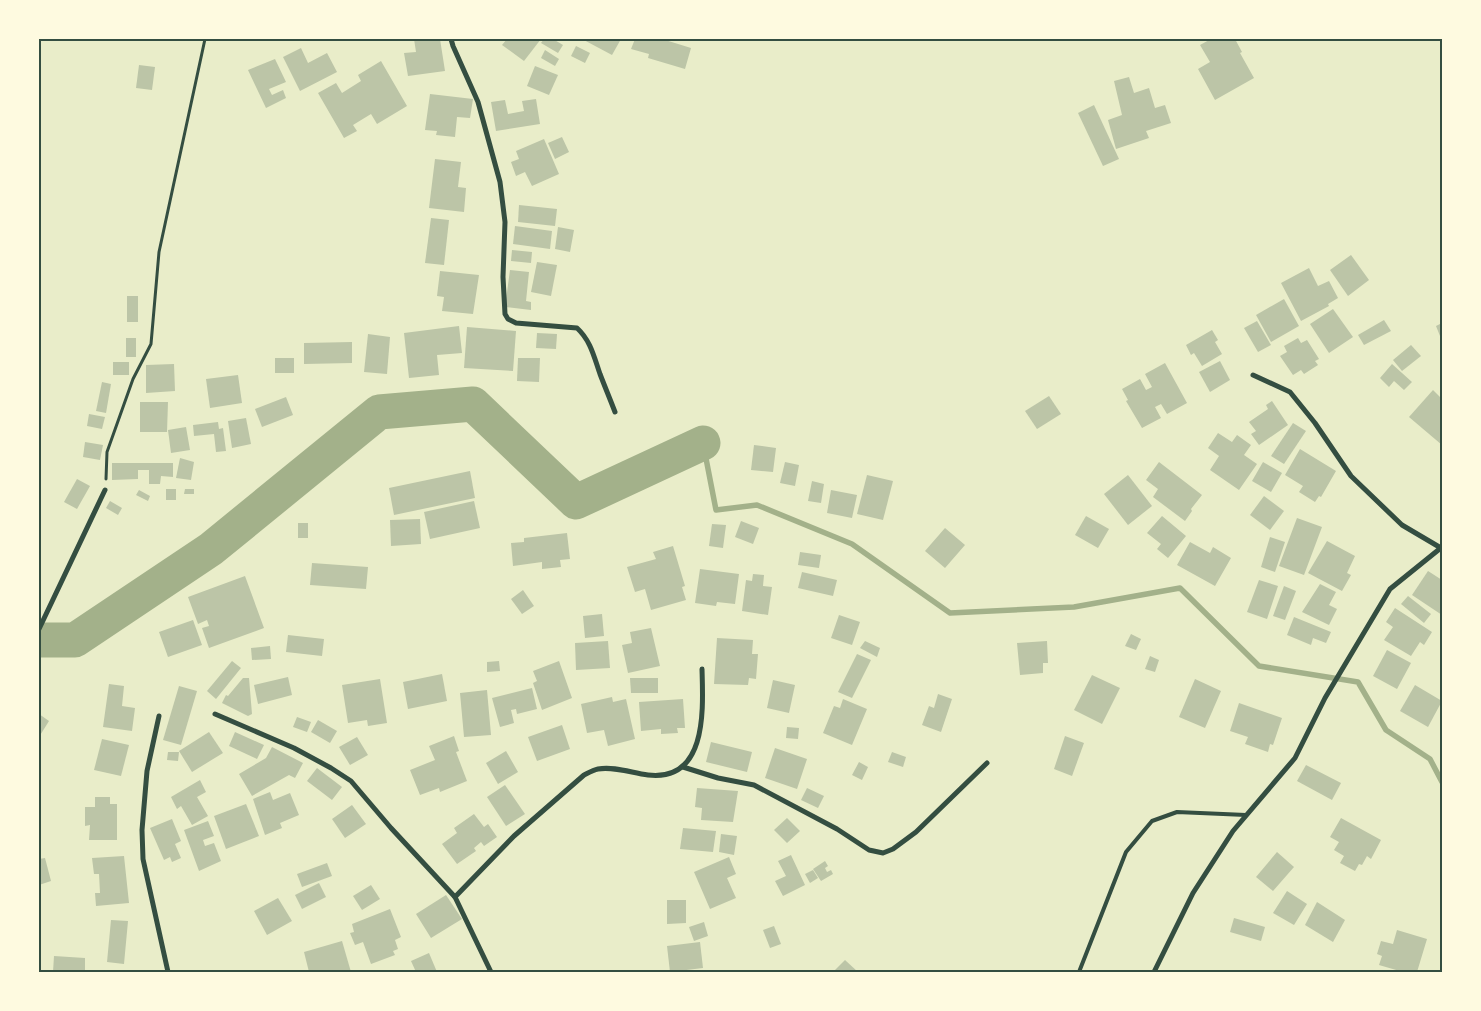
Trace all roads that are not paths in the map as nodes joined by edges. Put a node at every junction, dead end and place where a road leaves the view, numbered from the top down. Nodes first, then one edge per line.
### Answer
1 (451, 39) edge
2 (1253, 375) dead end
3 (615, 412) dead end
4 (105, 490) road end
5 (1442, 548) edge
6 (39, 629) edge
7 (702, 669) dead end
8 (215, 714) dead end
9 (159, 716) dead end
10 (987, 763) dead end
11 (683, 766) junction
12 (1246, 815) junction
13 (455, 897) junction
14 (168, 972) edge
15 (491, 972) edge
16 (1079, 972) edge
17 (1154, 972) edge

1 - 3 street
2 - 5 street
4 - 6 street
5 - 12 street
7 - 11 street
8 - 13 street
9 - 14 street
10 - 11 street
11 - 13 street
12 - 16 lane
12 - 17 street
13 - 15 street

